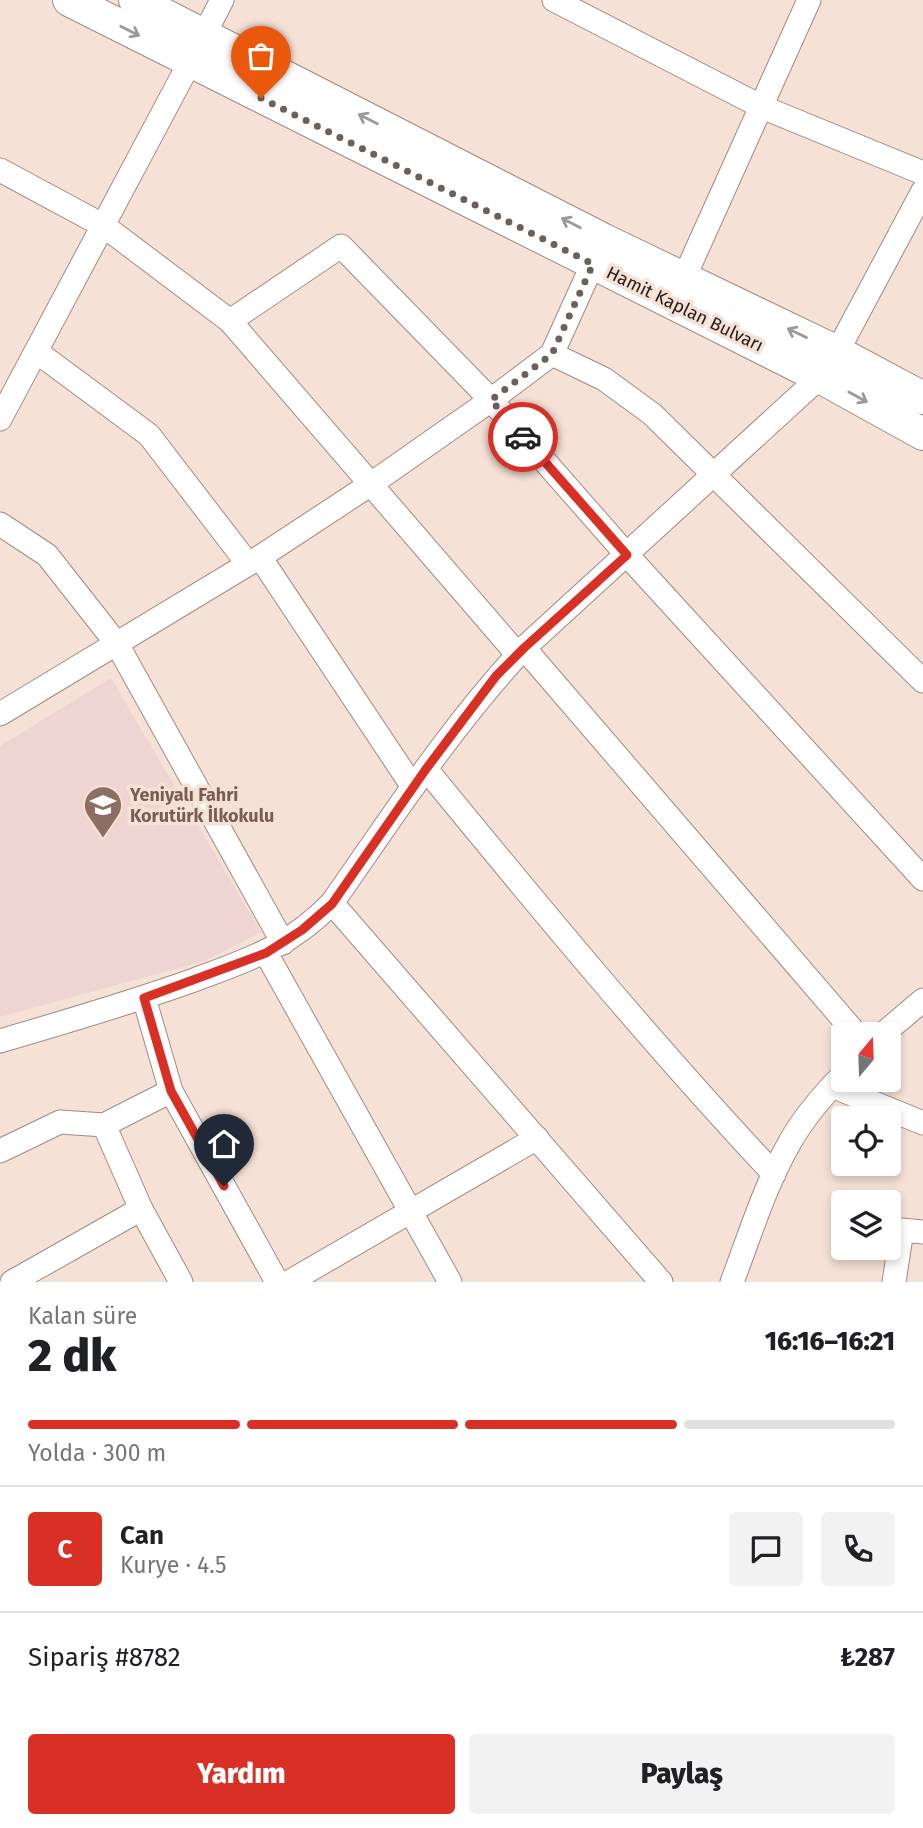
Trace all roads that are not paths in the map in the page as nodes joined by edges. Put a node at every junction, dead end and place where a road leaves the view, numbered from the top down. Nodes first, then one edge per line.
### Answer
1 (69, 0) edge
2 (135, 0) edge
3 (222, 0) edge
4 (554, 0) edge
5 (809, 0) edge
6 (197, 48) junction
7 (762, 107) junction
8 (0, 170) edge
9 (923, 173) edge
10 (923, 191) edge
11 (104, 226) junction
12 (598, 252) junction
13 (684, 278) junction
14 (230, 321) junction
15 (37, 352) junction
16 (552, 354) junction
17 (828, 364) junction
18 (923, 398) edge
19 (491, 400) junction
20 (0, 419) edge
21 (923, 434) edge
22 (713, 474) junction
23 (371, 484) junction
24 (0, 524) edge
25 (627, 555) junction
26 (254, 560) junction
27 (117, 644) junction
28 (521, 651) junction
29 (923, 681) edge
30 (0, 714) edge
31 (420, 778) junction
32 (923, 879) edge
33 (332, 904) junction
34 (275, 948) junction
35 (144, 998) junction
36 (923, 1000) edge
37 (846, 1022) edge
38 (897, 1022) edge
39 (0, 1041) edge
40 (831, 1089) edge
41 (171, 1091) junction
42 (862, 1092) edge
43 (923, 1123) edge
44 (104, 1125) junction
45 (537, 1138) junction
46 (0, 1151) edge
47 (774, 1174) junction
48 (141, 1209) junction
49 (409, 1212) junction
50 (923, 1233) edge
51 (12, 1282) edge
52 (181, 1282) edge
53 (277, 1282) edge
54 (289, 1282) edge
55 (450, 1282) edge
56 (660, 1282) edge
57 (732, 1282) edge
58 (894, 1282) edge

1 -> 6 main road, Hamit Kaplan Bulvarı
2 - 6 main road, Hamit Kaplan Bulvarı
3 - 6 street
4 - 7 street
5 - 7 street
6 - 11 street
6 - 12 main road, Hamit Kaplan Bulvarı
7 - 9 street
7 - 13 street
8 - 11 street
10 - 17 street
11 - 14 street
11 - 15 street
12 - 13 main road, Hamit Kaplan Bulvarı
12 - 16 street
12 - 17 main road, Hamit Kaplan Bulvarı
17 -> 13 main road, Hamit Kaplan Bulvarı
14 - 19 street
14 - 23 street
15 - 20 street
15 - 26 street
16 - 19 street
16 - 22 street
17 - 18 main road, Hamit Kaplan Bulvarı
17 -> 21 main road, Hamit Kaplan Bulvarı
17 - 22 street
19 - 23 street
19 - 25 street
22 - 25 street
22 - 29 street
23 - 26 street
23 - 28 street
24 - 27 street
25 - 28 street
25 - 32 street
26 - 27 street
26 - 31 street
27 - 30 street
27 - 34 street
28 - 31 street
28 - 37 street
31 - 33 street
31 - 47 street
33 - 34 street
33 - 45 street
34 - 35 street
34 - 49 street
35 - 39 street
35 - 41 street
36 - 38 street
40 - 47 street
41 - 44 street
41 - 53 street
42 - 43 street
44 - 46 street
44 - 48 street
45 - 49 street
45 - 56 street
47 - 57 street
48 - 51 street
48 - 52 street
49 - 54 street
49 - 55 street
50 - 58 street

